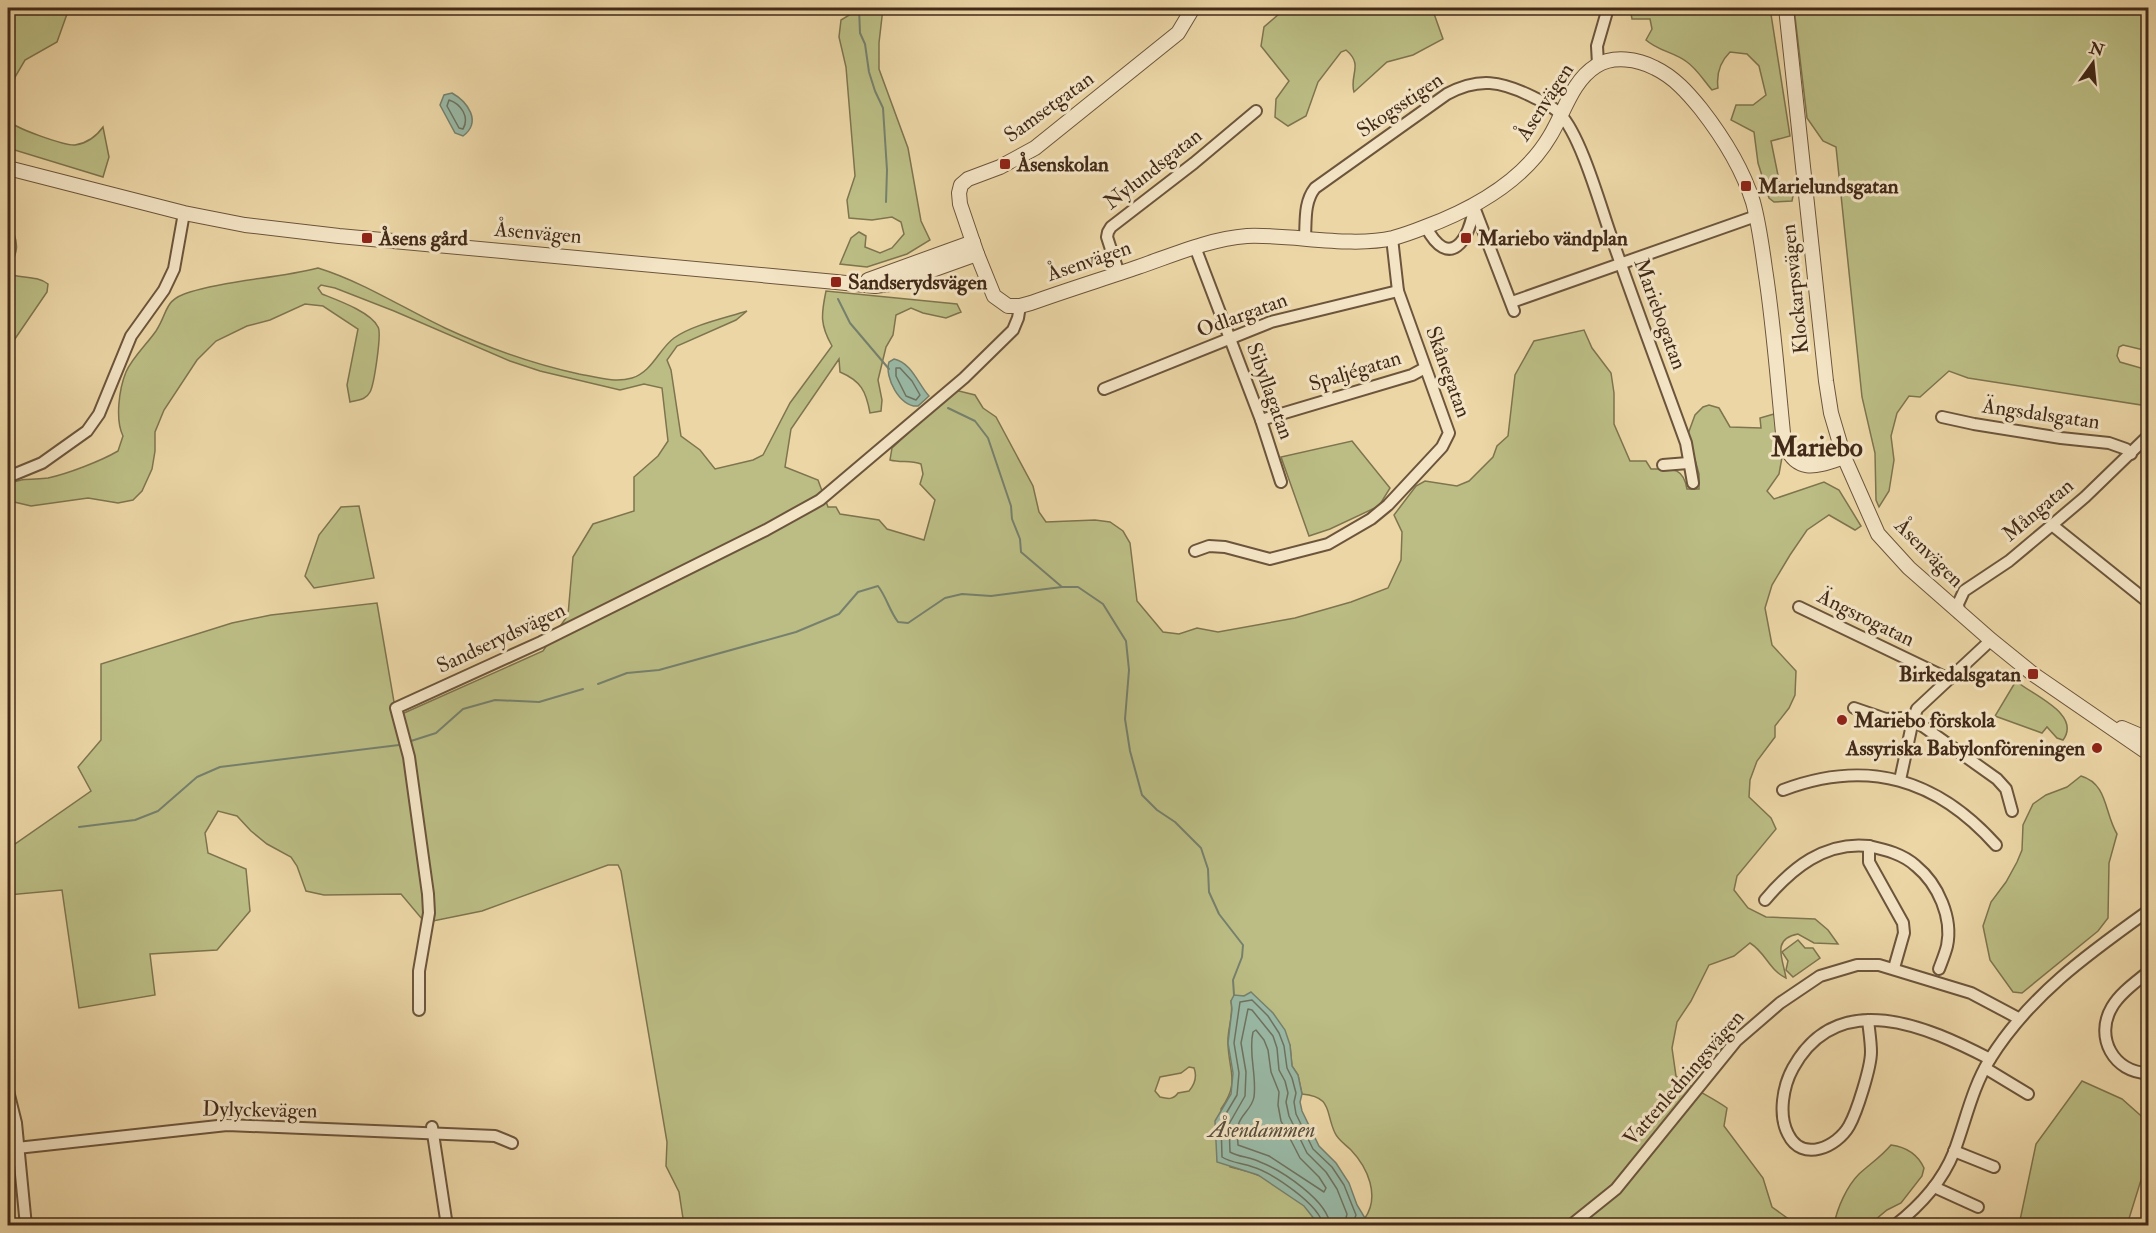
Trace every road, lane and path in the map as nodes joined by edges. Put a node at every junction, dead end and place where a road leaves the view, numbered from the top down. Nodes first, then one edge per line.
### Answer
1 (1193, 8) edge
2 (1608, 8) edge
3 (1786, 8) edge
4 (1598, 64) junction
5 (1256, 111) dead end
6 (1561, 114) junction
7 (8, 168) edge
8 (1474, 207) junction
9 (184, 213) junction
10 (1756, 216) junction
11 (1426, 227) junction
12 (1305, 237) junction
13 (1392, 238) junction
14 (1195, 247) junction
15 (975, 248) junction
16 (1621, 264) junction
17 (1119, 274) junction
18 (1398, 291) junction
19 (1020, 306) junction
20 (1230, 340) junction
21 (1425, 368) junction
22 (1104, 389) dead end
23 (1942, 417) dead end
24 (1261, 420) junction
25 (2146, 444) edge
26 (2131, 454) junction
27 (1844, 458) junction
28 (1688, 463) junction
29 (1663, 465) dead end
30 (8, 477) edge
31 (1281, 482) dead end
32 (1693, 483) dead end
33 (2052, 525) junction
34 (1195, 551) dead end
35 (2148, 602) edge
36 (1799, 607) dead end
37 (1959, 613) junction
38 (1991, 640) junction
39 (1949, 680) junction
40 (1854, 708) dead end
41 (2087, 713) junction
42 (1913, 720) junction
43 (2148, 740) edge
44 (2148, 753) edge
45 (1900, 780) junction
46 (1783, 790) dead end
47 (2012, 811) dead end
48 (1996, 845) dead end
49 (1869, 846) junction
50 (1765, 900) dead end
51 (2148, 911) edge
52 (1894, 968) junction
53 (1940, 969) dead end
54 (2148, 972) edge
55 (419, 1010) dead end
56 (2018, 1018) junction
57 (1868, 1020) junction
58 (1987, 1063) junction
59 (2148, 1073) edge
60 (8, 1091) edge
61 (2028, 1094) dead end
62 (432, 1131) junction
63 (512, 1143) dead end
64 (13, 1148) edge
65 (1954, 1151) junction
66 (1994, 1167) dead end
67 (1934, 1187) junction
68 (1978, 1207) dead end
69 (26, 1226) edge
70 (447, 1226) edge
71 (1570, 1226) edge
72 (1894, 1226) edge

1 - 15 street, Samsetgatan
2 - 4 street
3 - 27 street, Klockarpsvägen
4 - 6 street, Åsenvägen
4 - 10 street, Åsenvägen
5 - 17 street, Nylundsgatan
6 - 8 street, Åsenvägen
6 - 12 street, Skogsstigen
6 - 16 street, Mariebogatan
7 - 9 street, Åsenvägen
8 - 11 street, Åsenvägen
8 - 11 street
8 - 16 street
9 - 15 street, Åsenvägen
9 - 30 street
10 - 16 street
10 - 27 street, Åsenvägen
11 - 13 street, Åsenvägen
12 - 13 street, Åsenvägen
12 - 14 street, Åsenvägen
13 - 18 street, Skånegatan
14 - 17 street, Åsenvägen
14 - 20 street, Sibyllagatan
15 - 19 street
16 - 28 street, Mariebogatan
17 - 19 street, Åsenvägen
18 - 20 street, Odlargatan
18 - 21 street, Skånegatan
19 - 55 street, Sandserydsvägen
20 - 22 street, Odlargatan
20 - 24 street, Sibyllagatan
21 - 24 street, Spaljégatan
21 - 34 street, Skånegatan
23 - 26 street, Ängsdalsgatan
24 - 31 street, Sibyllagatan
25 - 26 street, Mångatan
26 - 33 street, Mångatan
27 - 37 street, Åsenvägen
28 - 29 street
28 - 32 street, Mariebogatan
33 - 35 street
33 - 37 street, Mångatan
36 - 39 street, Ängsrogatan
37 - 38 street, Åsenvägen
38 - 39 street
38 - 41 street, Åsenvägen
39 - 42 street
40 - 42 street
41 - 43 street, Åsenvägen
41 - 44 street, Åsenvägen
42 - 45 street
42 - 47 street
45 - 46 street
45 - 48 street
49 - 50 street
49 - 52 street
49 - 53 street
51 - 56 street
52 - 56 street, Vattenledningsvägen
52 - 71 street, Vattenledningsvägen
54 - 59 street
56 - 58 street
57 - 57 street
57 - 58 street
58 - 61 street
58 - 65 street
60 - 64 street
62 - 63 street, Dylyckevägen
62 - 64 street, Dylyckevägen
62 - 70 street
64 - 69 street
65 - 66 street
65 - 67 street
67 - 68 street
67 - 72 street

